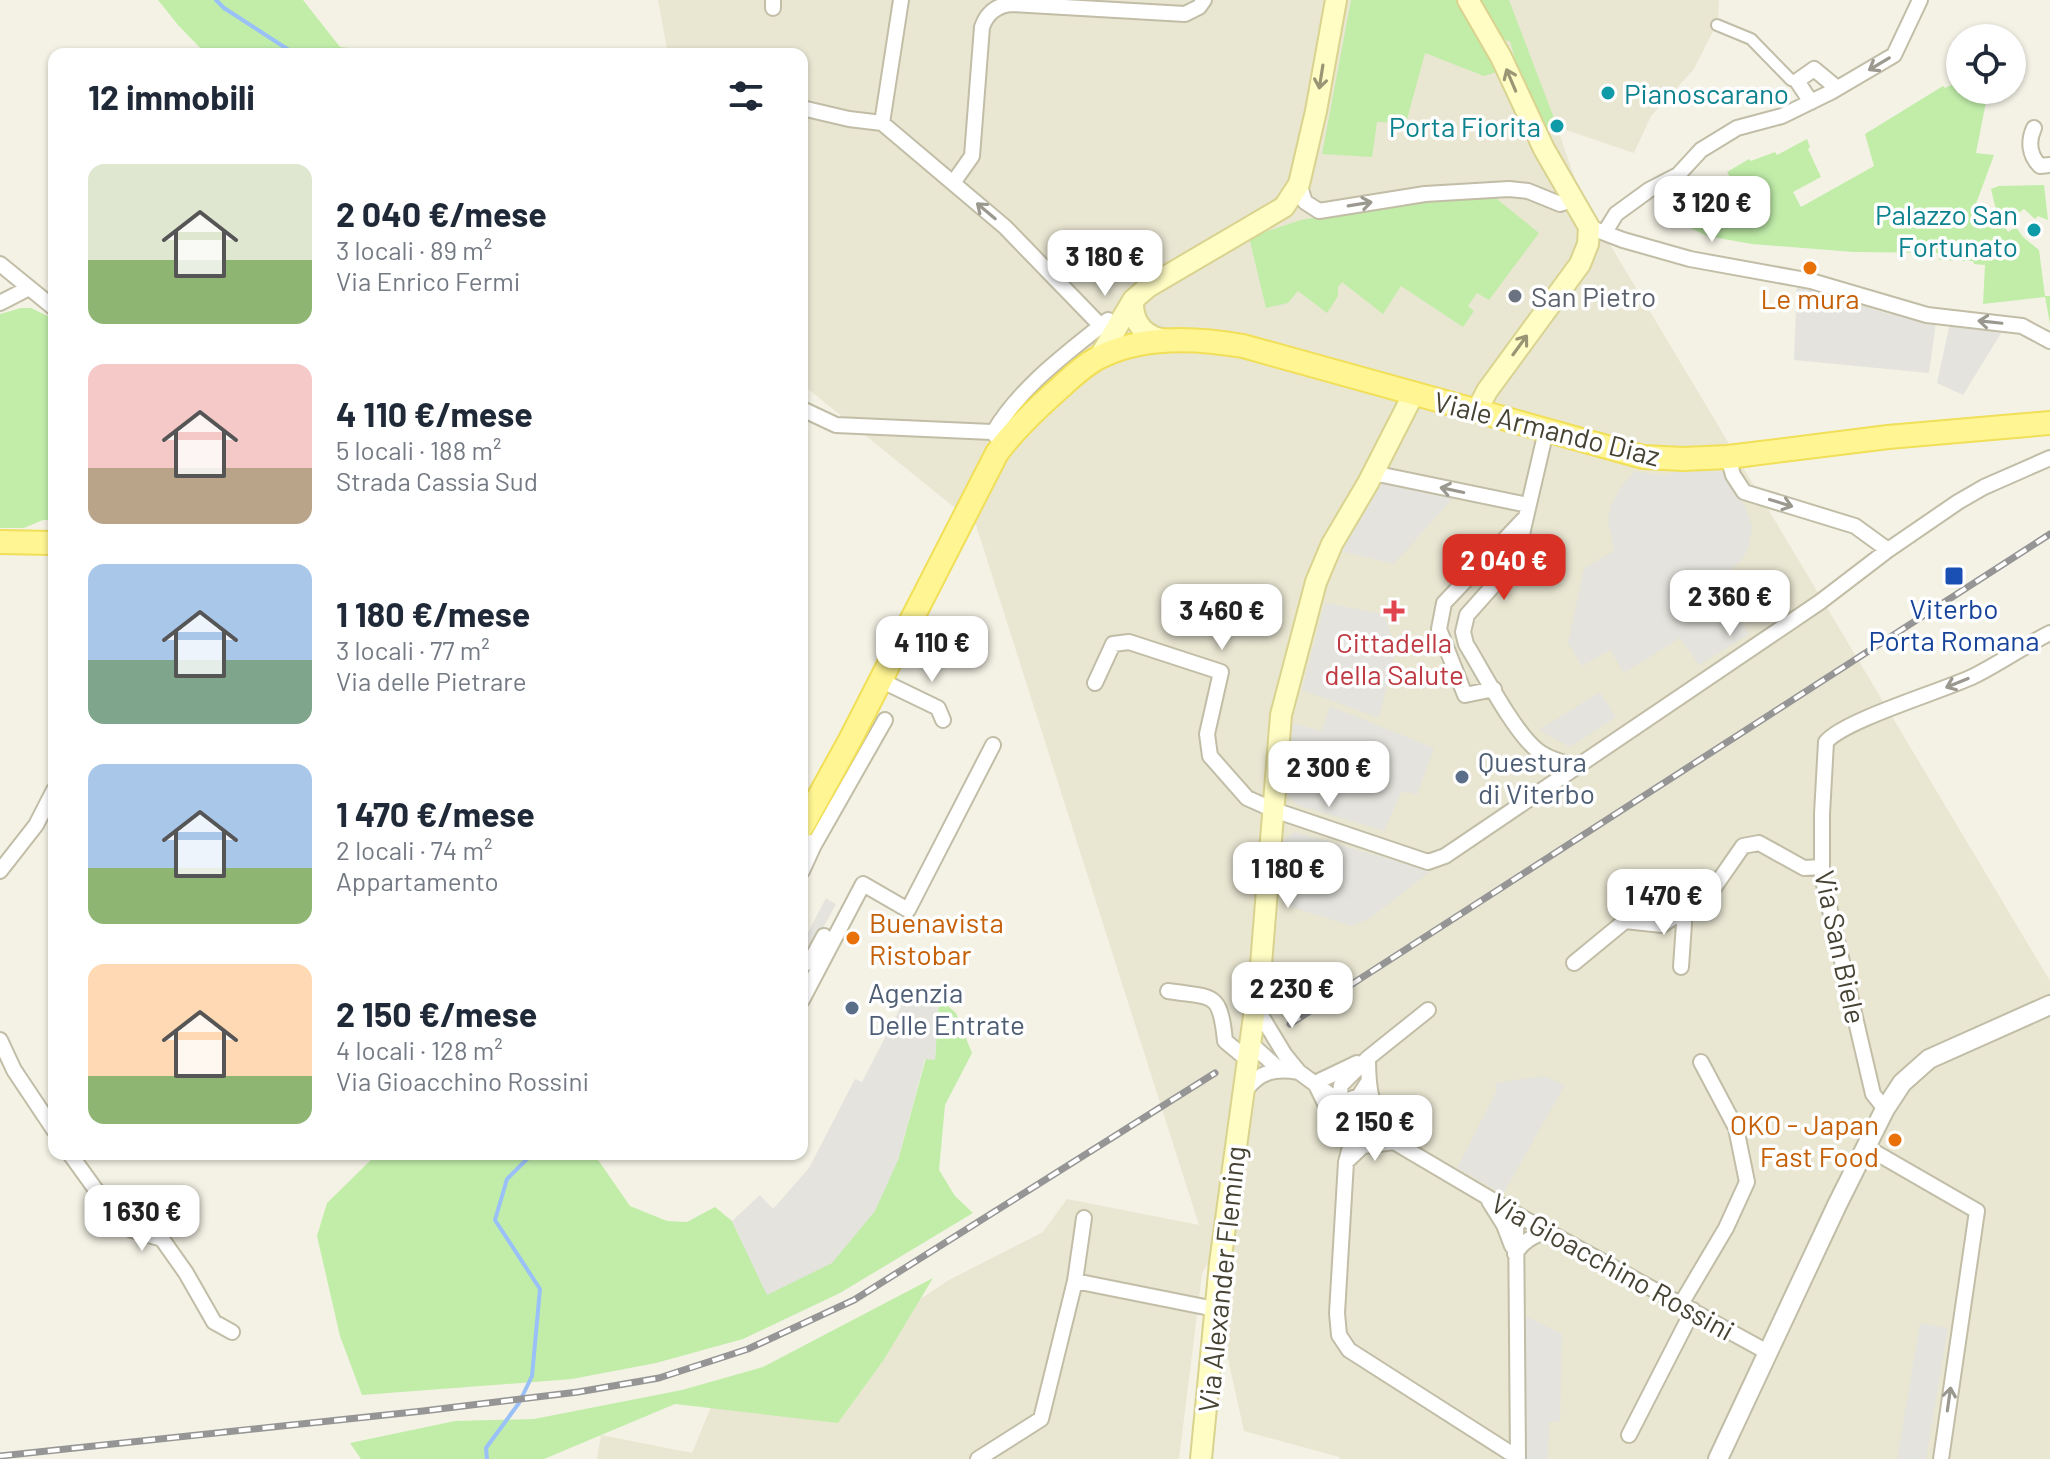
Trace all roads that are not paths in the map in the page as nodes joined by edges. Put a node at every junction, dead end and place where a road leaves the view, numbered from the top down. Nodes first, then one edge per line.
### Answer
1 (901, 0) edge
2 (1204, 0) edge
3 (1336, 0) edge
4 (1468, 0) edge
5 (1920, 0) edge
6 (1717, 25) dead end
7 (1797, 81) junction
8 (1837, 88) junction
9 (1811, 102) junction
10 (808, 109) edge
11 (882, 123) junction
12 (2034, 128) dead end
13 (2050, 165) edge
14 (953, 183) junction
15 (1299, 184) junction
16 (1573, 199) junction
17 (1597, 229) junction
18 (0, 264) edge
19 (29, 288) junction
20 (1133, 300) junction
21 (0, 303) edge
22 (48, 303) edge
23 (1101, 326) junction
24 (1168, 340) junction
25 (2050, 341) edge
26 (1100, 356) junction
27 (1413, 395) junction
28 (1477, 410) junction
29 (808, 412) edge
30 (2050, 423) edge
31 (1546, 431) junction
32 (999, 438) junction
33 (1728, 457) junction
34 (2050, 458) edge
35 (1373, 473) junction
36 (1527, 511) junction
37 (0, 542) edge
38 (48, 543) edge
39 (1888, 550) junction
40 (2050, 633) edge
41 (880, 680) junction
42 (1095, 683) dead end
43 (1494, 689) junction
44 (945, 716) dead end
45 (885, 720) dead end
46 (993, 745) dead end
47 (1578, 766) junction
48 (48, 802) edge
49 (1274, 810) junction
50 (808, 833) edge
51 (808, 834) edge
52 (1822, 867) junction
53 (0, 871) edge
54 (841, 904) dead end
55 (1685, 909) junction
56 (808, 962) edge
57 (1574, 963) dead end
58 (1681, 967) dead end
59 (808, 989) edge
60 (1168, 991) dead end
61 (2050, 1005) edge
62 (1256, 1007) junction
63 (1428, 1010) dead end
64 (0, 1040) edge
65 (1249, 1052) junction
66 (1368, 1058) junction
67 (1282, 1062) junction
68 (1701, 1062) dead end
69 (1368, 1082) junction
70 (1315, 1083) junction
71 (1242, 1097) junction
72 (1346, 1107) junction
73 (1885, 1109) junction
74 (48, 1118) edge
75 (1338, 1130) junction
76 (1394, 1142) junction
77 (1866, 1147) junction
78 (74, 1160) edge
79 (1346, 1162) junction
80 (1486, 1197) junction
81 (1516, 1214) junction
82 (1084, 1218) dead end
83 (1504, 1225) junction
84 (1547, 1231) junction
85 (1515, 1254) junction
86 (1075, 1281) junction
87 (1687, 1307) junction
88 (1215, 1309) junction
89 (232, 1332) dead end
90 (1769, 1353) junction
91 (1629, 1435) dead end
92 (1518, 1458) edge
93 (978, 1459) edge
94 (1201, 1459) edge
95 (1718, 1459) edge
96 (1941, 1459) edge

1 - 11 street
2 - 14 street
3 -> 15 main road
16 -> 4 main road
5 -> 8 street
6 - 7 street
7 - 8 street
7 - 9 street
8 - 9 street
9 - 17 street
10 - 11 street
11 - 14 street
12 - 13 street
23 -> 14 street
15 -> 16 street
15 - 20 main road
16 - 17 main road
25 -> 17 street
28 -> 17 main road
18 - 19 street
19 - 21 street
19 - 22 street
20 - 23 street
20 - 24 main road
20 - 26 main road
23 - 32 street
24 - 26 main road, Viale Armando Diaz
24 - 27 main road, Viale Armando Diaz
26 - 32 main road
27 - 28 main road, Viale Armando Diaz
27 - 35 main road, Via Alexander Fleming
28 - 31 main road, Viale Armando Diaz
29 - 32 street
30 - 33 main road, Viale Armando Diaz
31 - 33 main road, Viale Armando Diaz
31 - 36 street
32 - 41 main road
33 -> 39 street
34 - 39 street
36 -> 35 street
35 - 49 main road, Via Alexander Fleming
36 - 43 street
36 - 43 street
37 - 38 main road
39 - 47 street
40 -> 52 street, Via San Biele
41 - 44 street
41 - 50 main road
42 - 49 street
43 - 47 street
45 - 51 street
46 - 59 street
47 - 49 street
48 - 53 street
49 - 62 main road, Via Alexander Fleming
52 - 55 street
52 - 73 street, Via San Biele
54 - 56 street
55 - 57 street
55 - 58 street
60 - 65 street
61 - 73 street
62 - 65 main road, Via Alexander Fleming
62 - 67 street
63 - 66 street
64 - 74 street
65 - 67 street
65 - 71 main road, Via Alexander Fleming
66 - 69 street
66 - 70 street
66 - 72 street
67 - 70 street, Via Gioacchino Rossini
67 - 71 street
68 - 87 street
69 - 72 street
69 - 76 street
70 - 72 street, Via Gioacchino Rossini
70 - 75 street
71 - 88 main road, Via Alexander Fleming
72 - 75 street
72 - 76 street, Via Gioacchino Rossini
72 - 79 street
73 - 77 street
75 - 79 street
76 - 79 street
76 - 80 street, Via Gioacchino Rossini
77 - 90 street
96 -> 77 street
78 - 89 street
79 - 92 street
80 - 81 street, Via Gioacchino Rossini
80 - 83 street
81 - 83 street
81 - 84 street, Via Gioacchino Rossini
81 - 85 street
82 - 86 street
83 - 85 street
84 - 85 street
84 - 87 street, Via Gioacchino Rossini
85 - 92 street
86 - 88 street
86 - 93 street
87 - 90 street, Via Gioacchino Rossini
87 - 91 street
88 - 94 main road, Via Alexander Fleming
90 - 95 street

